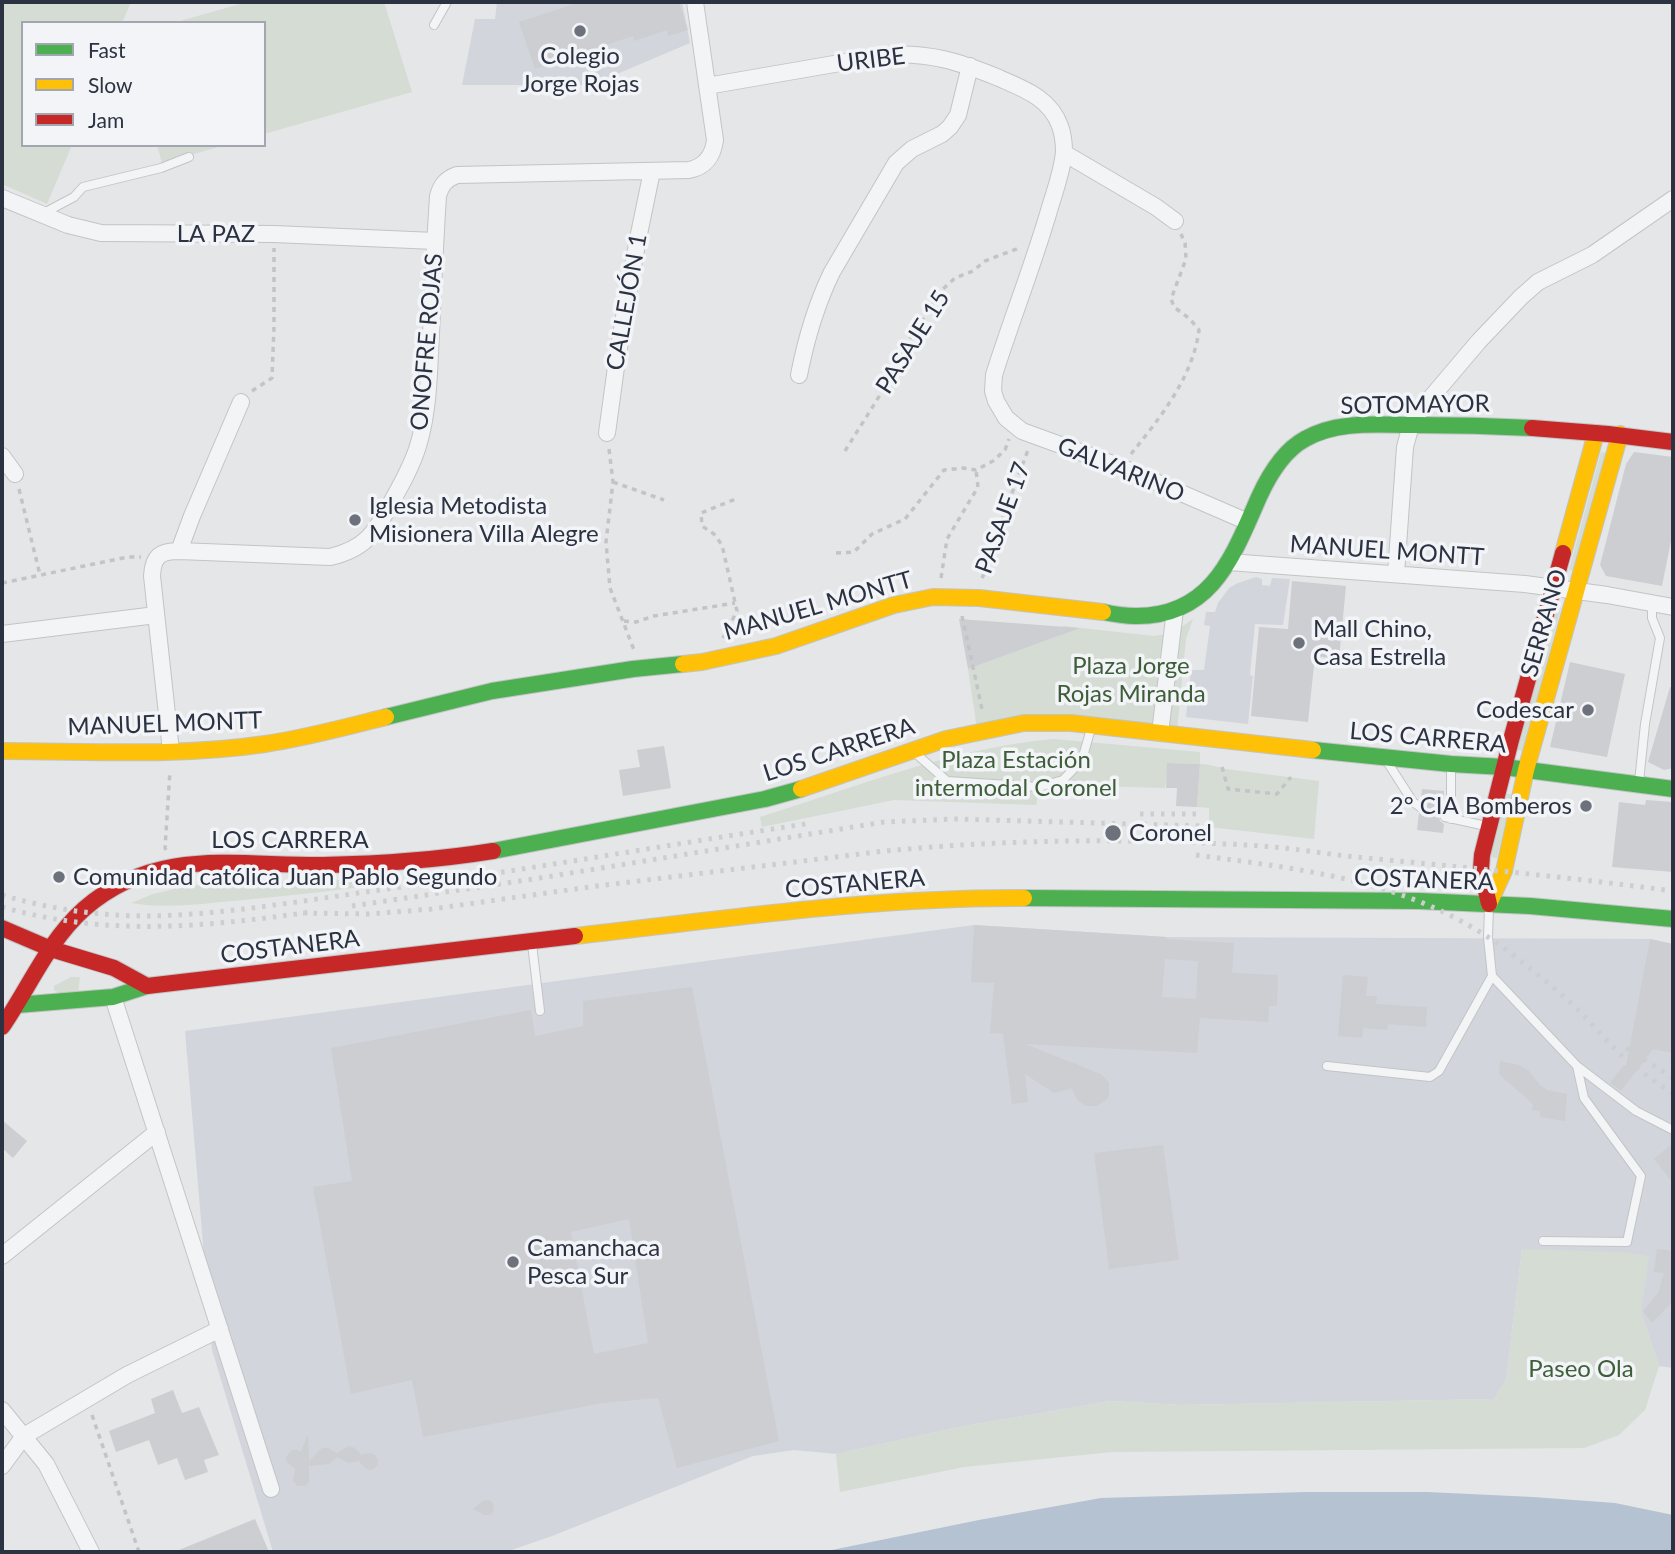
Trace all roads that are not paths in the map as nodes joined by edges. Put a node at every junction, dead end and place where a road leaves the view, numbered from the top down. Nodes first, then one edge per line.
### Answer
1 (447, 2) edge
2 (695, 2) edge
3 (434, 24) dead end
4 (970, 66) junction
5 (707, 86) junction
6 (1064, 153) junction
7 (189, 157) dead end
8 (652, 171) junction
9 (2, 198) edge
10 (1673, 199) edge
11 (42, 214) junction
12 (1175, 221) road end
13 (435, 241) junction
14 (799, 375) dead end
15 (241, 402) road end
16 (1000, 410) joint
17 (1411, 425) junction
18 (607, 433) road end
19 (1596, 433) junction
20 (1620, 434) junction
21 (1673, 442) edge
22 (2, 456) edge
23 (15, 474) road end
24 (1248, 522) junction
25 (180, 551) junction
26 (1230, 562) junction
27 (1396, 574) junction
28 (1552, 588) junction
29 (1577, 591) junction
30 (1652, 603) junction
31 (1673, 607) edge
32 (1175, 610) junction
33 (156, 615) junction
34 (2, 634) edge
35 (1092, 725) junction
36 (1160, 733) junction
37 (912, 750) junction
38 (2, 751) edge
39 (171, 751) junction
40 (1385, 757) junction
41 (1451, 764) junction
42 (1504, 768) junction
43 (1526, 770) junction
44 (1639, 785) junction
45 (1673, 789) edge
46 (1420, 807) dead end
47 (1490, 827) junction
48 (1489, 904) junction
49 (1673, 919) edge
50 (2, 929) edge
51 (531, 942) junction
52 (51, 949) junction
53 (1492, 976) junction
54 (147, 986) junction
55 (113, 997) junction
56 (17, 1005) junction
57 (540, 1011) dead end
58 (2, 1027) edge
59 (1327, 1066) dead end
60 (1577, 1066) junction
61 (1673, 1130) edge
62 (156, 1132) junction
63 (1544, 1241) dead end
64 (2, 1256) edge
65 (220, 1329) junction
66 (2, 1410) edge
67 (24, 1436) junction
68 (2, 1466) edge
69 (271, 1489) dead end
70 (91, 1552) edge

1 - 3 lane
2 - 5 street
4 - 5 street, URIBE
4 - 6 street, URIBE
4 - 14 street
5 - 8 street
6 - 12 street
6 - 16 street, URIBE
7 - 11 lane
8 - 13 street, ONOFRE ROJAS
8 - 18 street, CALLEJÓN 1
9 - 11 street, LA PAZ
10 - 17 street
11 - 13 street, LA PAZ
13 - 25 street, ONOFRE ROJAS
15 - 25 street
16 - 24 street, GALVARINO
17 - 19 main road, SOTOMAYOR
17 - 24 main road, SOTOMAYOR
17 - 27 street
19 - 20 main road, SOTOMAYOR
19 - 28 main road, SERRANO
20 - 21 main road, SOTOMAYOR
20 - 29 main road, SERRANO
22 - 23 street
24 - 26 main road, SOTOMAYOR
25 - 33 street, ONOFRE ROJAS
26 - 27 street, MANUEL MONTT
26 - 32 main road, MANUEL MONTT
27 - 28 street, MANUEL MONTT
28 - 29 street, MANUEL MONTT
28 - 42 main road, SERRANO
29 - 30 street, MANUEL MONTT
29 - 43 main road, SERRANO
30 - 31 street, MANUEL MONTT
30 - 44 lane
32 - 36 street
32 - 39 main road, MANUEL MONTT
33 - 34 street
33 - 39 street
35 - 36 main road, LOS CARRERA
35 - 37 main road, LOS CARRERA
35 - 37 lane
36 - 40 main road, LOS CARRERA
37 - 52 main road, LOS CARRERA
38 - 39 main road, MANUEL MONTT
40 - 41 main road, LOS CARRERA
40 - 46 lane
41 - 42 main road, LOS CARRERA
41 - 47 lane
42 - 43 main road, LOS CARRERA
42 - 47 main road, SERRANO
43 - 44 main road, LOS CARRERA
43 - 48 main road, SERRANO
44 - 45 main road, LOS CARRERA
47 - 48 main road, SERRANO
48 - 49 main road, COSTANERA
48 - 51 main road, COSTANERA
48 - 53 lane, SERRANO
50 - 52 main road
51 - 54 main road, COSTANERA
51 - 57 lane
52 - 54 main road
52 - 56 main road, LOS CARRERA
53 - 59 lane
53 - 60 lane
54 - 55 main road, COSTANERA
55 - 56 main road, COSTANERA
55 - 62 street
56 - 58 main road, LOS CARRERA
60 - 61 lane
60 - 63 lane
62 - 64 street
62 - 65 street
65 - 67 street
65 - 69 street
66 - 67 street
67 - 68 street
67 - 70 street

